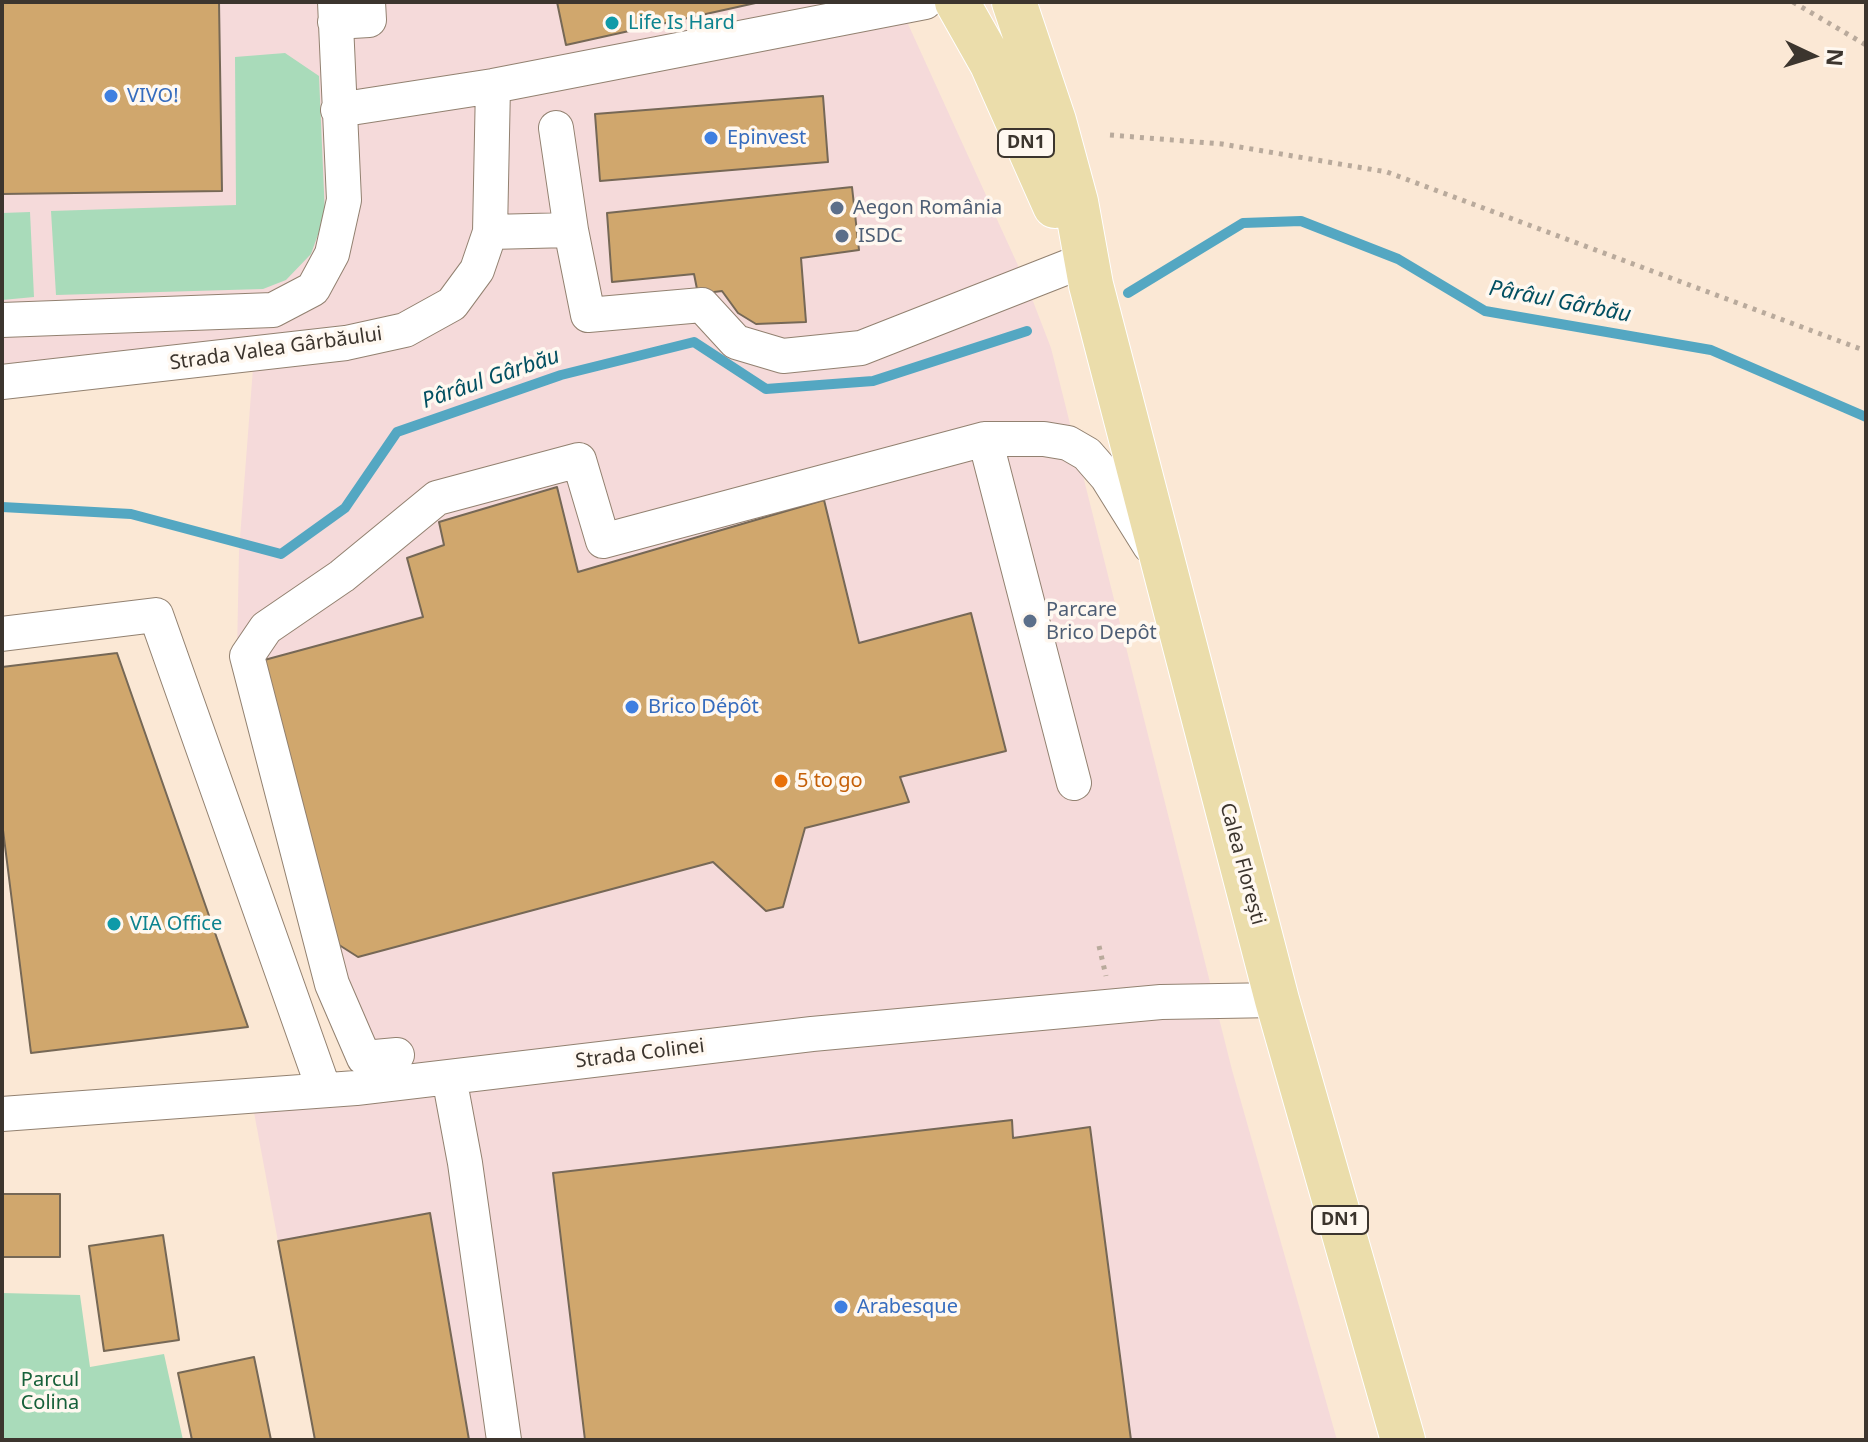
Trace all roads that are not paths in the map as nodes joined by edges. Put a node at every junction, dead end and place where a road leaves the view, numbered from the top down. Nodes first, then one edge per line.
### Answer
1 (368, 2) edge
2 (925, 2) edge
3 (957, 2) edge
4 (1014, 2) edge
5 (335, 12) edge
6 (493, 86) junction
7 (338, 110) junction
8 (556, 128) dead end
9 (571, 230) junction
10 (490, 232) junction
11 (1088, 280) junction
12 (2, 320) edge
13 (2, 382) edge
14 (985, 439) junction
15 (1166, 571) junction
16 (2, 634) edge
17 (1074, 783) dead end
18 (1277, 1000) junction
19 (397, 1055) dead end
20 (449, 1077) junction
21 (324, 1090) junction
22 (2, 1107) edge
23 (2, 1114) edge
24 (504, 1440) edge
25 (1403, 1440) edge

1 - 5 street
2 - 6 street
3 - 11 main road, DN1
4 - 11 main road, DN1
5 - 7 street
6 - 7 street
6 - 10 street, Strada Valea Gârbăului
7 - 12 street
8 - 9 street
9 - 10 street
9 - 11 street
10 - 13 street, Strada Valea Gârbăului
11 - 15 main road, Calea Florești / DN1
14 - 15 street
14 - 17 street
14 - 19 street
15 - 18 main road, Calea Florești / DN1
16 - 21 street
18 - 20 street, Strada Colinei
18 - 25 main road, Calea Florești / DN1
20 - 21 street, Strada Colinei
20 - 24 street
21 - 23 street, Strada Colinei
22 - 23 street

